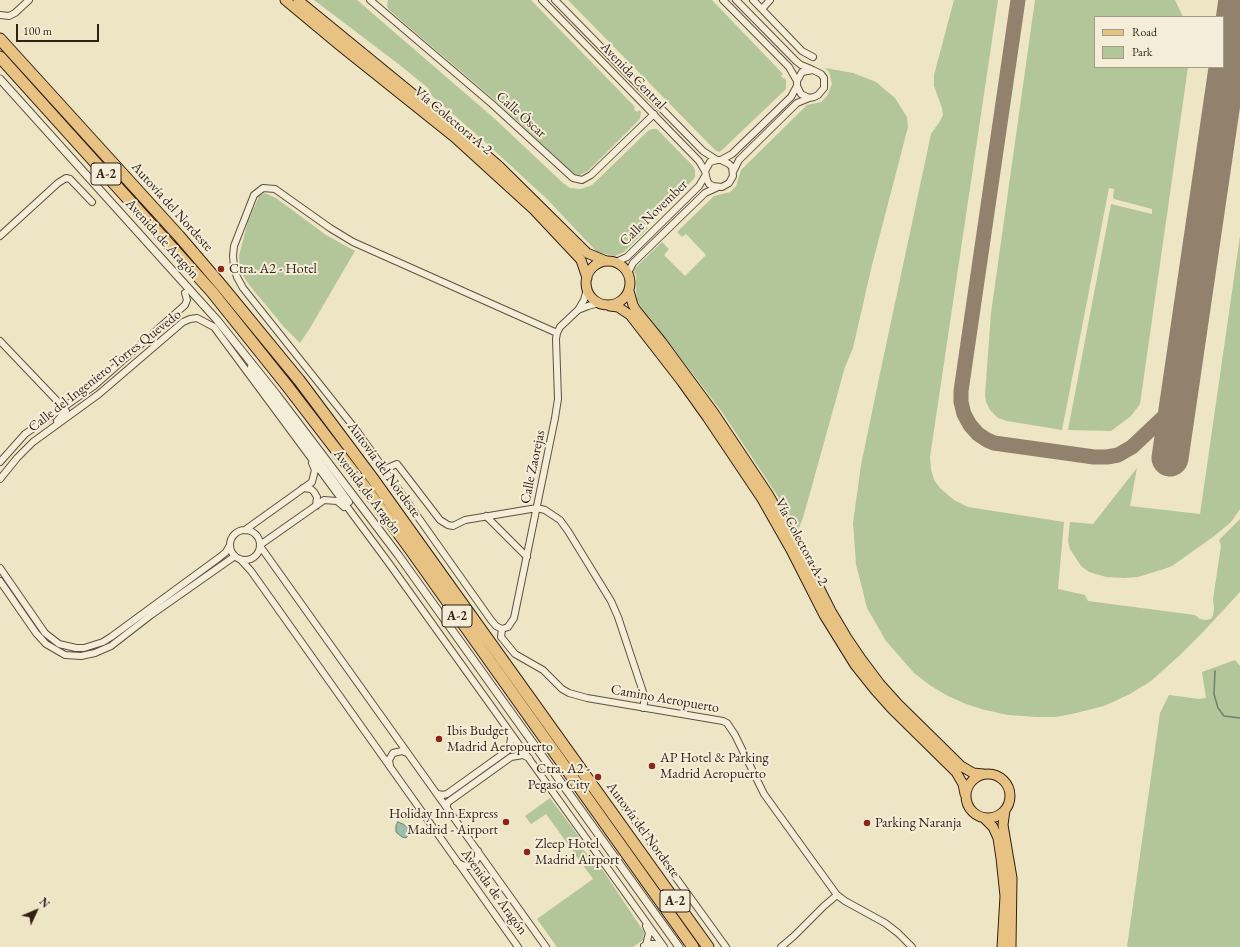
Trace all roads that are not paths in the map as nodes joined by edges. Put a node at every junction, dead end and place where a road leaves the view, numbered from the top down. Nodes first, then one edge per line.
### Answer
1 (29, 0) edge
2 (286, 0) edge
3 (298, 0) edge
4 (542, 0) edge
5 (555, 0) edge
6 (723, 0) edge
7 (736, 0) edge
8 (753, 0) edge
9 (770, 0) edge
10 (374, 1) edge
11 (762, 9) junction
12 (0, 15) edge
13 (0, 39) edge
14 (0, 56) edge
15 (813, 57) dead end
16 (813, 70) junction
17 (0, 79) edge
18 (797, 84) junction
19 (809, 98) junction
20 (654, 114) junction
21 (719, 160) junction
22 (733, 172) junction
23 (705, 174) junction
24 (718, 188) junction
25 (92, 202) dead end
26 (0, 236) edge
27 (606, 261) junction
28 (616, 262) junction
29 (628, 273) junction
30 (586, 278) junction
31 (587, 289) junction
32 (630, 291) junction
33 (186, 294) dead end
34 (599, 303) junction
35 (610, 306) junction
36 (578, 310) junction
37 (218, 320) junction
38 (557, 333) junction
39 (0, 341) edge
40 (63, 407) junction
41 (50, 429) junction
42 (307, 453) junction
43 (0, 462) edge
44 (385, 470) junction
45 (0, 478) edge
46 (303, 488) junction
47 (316, 506) junction
48 (537, 508) junction
49 (486, 516) junction
50 (364, 529) junction
51 (245, 530) junction
52 (230, 545) junction
53 (260, 545) junction
54 (238, 557) junction
55 (527, 557) junction
56 (388, 562) junction
57 (0, 568) edge
58 (0, 581) edge
59 (502, 629) junction
60 (643, 708) junction
61 (507, 727) junction
62 (407, 753) junction
63 (529, 758) junction
64 (391, 767) junction
65 (983, 774) junction
66 (438, 794) junction
67 (965, 794) junction
68 (617, 796) dead end
69 (448, 808) junction
70 (1005, 810) junction
71 (984, 818) junction
72 (478, 851) junction
73 (642, 855) junction
74 (456, 861) junction
75 (837, 895) junction
76 (644, 918) junction
77 (644, 946) edge
78 (518, 947) edge
79 (546, 947) edge
80 (659, 947) edge
81 (664, 947) edge
82 (679, 947) edge
83 (693, 947) edge
84 (708, 947) edge
85 (715, 947) edge
86 (726, 947) edge
87 (781, 947) edge
88 (912, 947) edge
89 (1002, 947) edge
90 (1010, 947) edge

1 - 12 street
2 - 30 main road, Vía Colectora A-2
3 - 27 main road, Vía Colectora A-2
4 - 20 street, Avenida Central
5 - 21 street, Avenida Central
6 - 18 street
7 - 16 street
8 - 11 street
9 - 11 street
10 - 20 street, Calle Óscar
11 - 15 street
13 - 73 highway, Autovía del Nordeste / A-2
14 - 83 highway, Autovía del Nordeste / A-2
16 - 18 street
16 - 19 street
17 - 37 street, Avenida de Aragón
18 - 19 street
18 - 21 street
19 - 22 street
20 - 23 street, Avenida Central
21 - 22 street
21 - 23 street
22 - 24 street
23 - 24 street
23 - 28 street, Calle November
24 - 29 street, Calle November
25 - 26 street
27 - 28 main road
27 - 30 main road
28 - 29 main road
29 - 32 main road
30 - 31 main road
31 - 34 main road
31 - 36 street
32 - 35 main road
32 - 65 main road, Vía Colectora A-2
33 - 40 street, Calle del Ingeniero Torres Quevedo
34 - 35 main road
34 - 36 street
35 - 67 main road, Vía Colectora A-2
36 - 38 street
37 - 56 street
37 - 82 street, Avenida de Aragón
38 - 44 street
38 - 48 street, Calle Zaorejas
39 - 40 street
40 - 41 street
40 - 43 street, Calle del Ingeniero Torres Quevedo
41 - 42 street, Calle del Ingeniero Torres Quevedo
41 - 45 street, Calle del Ingeniero Torres Quevedo
42 - 46 street
42 - 50 street
44 - 49 street
44 - 59 street
46 - 47 street
46 - 51 street
47 - 50 street
47 - 53 street
48 - 49 street
48 - 55 street, Calle Zaorejas
48 - 60 street
49 - 55 street
50 - 56 street
51 - 52 street
51 - 53 street
52 - 54 street
52 - 57 street
53 - 54 street
53 - 62 street, Avenida de Aragón
54 - 58 street
54 - 64 street, Avenida de Aragón
55 - 59 street, Calle Zaorejas
56 - 61 street
59 - 60 street, Camino Aeropuerto
60 - 75 street, Camino Aeropuerto
61 - 63 street
61 - 66 street
62 - 64 street
62 - 66 street, Avenida de Aragón
63 - 69 street
63 - 76 street
64 - 74 street, Avenida de Aragón
65 - 67 main road
65 - 70 main road
66 - 69 street, Avenida de Aragón
67 - 71 main road
68 - 86 street
69 - 72 street, Avenida de Aragón
70 - 71 main road
70 - 90 main road
71 - 89 main road
72 - 74 street
72 - 79 street, Avenida de Aragón
73 - 84 highway, Autovía del Nordeste / A-2
73 - 85 highway
74 - 78 street, Avenida de Aragón
75 - 87 street
75 - 88 street, Camino Aeropuerto
76 - 77 street
76 - 81 street
77 - 80 street

